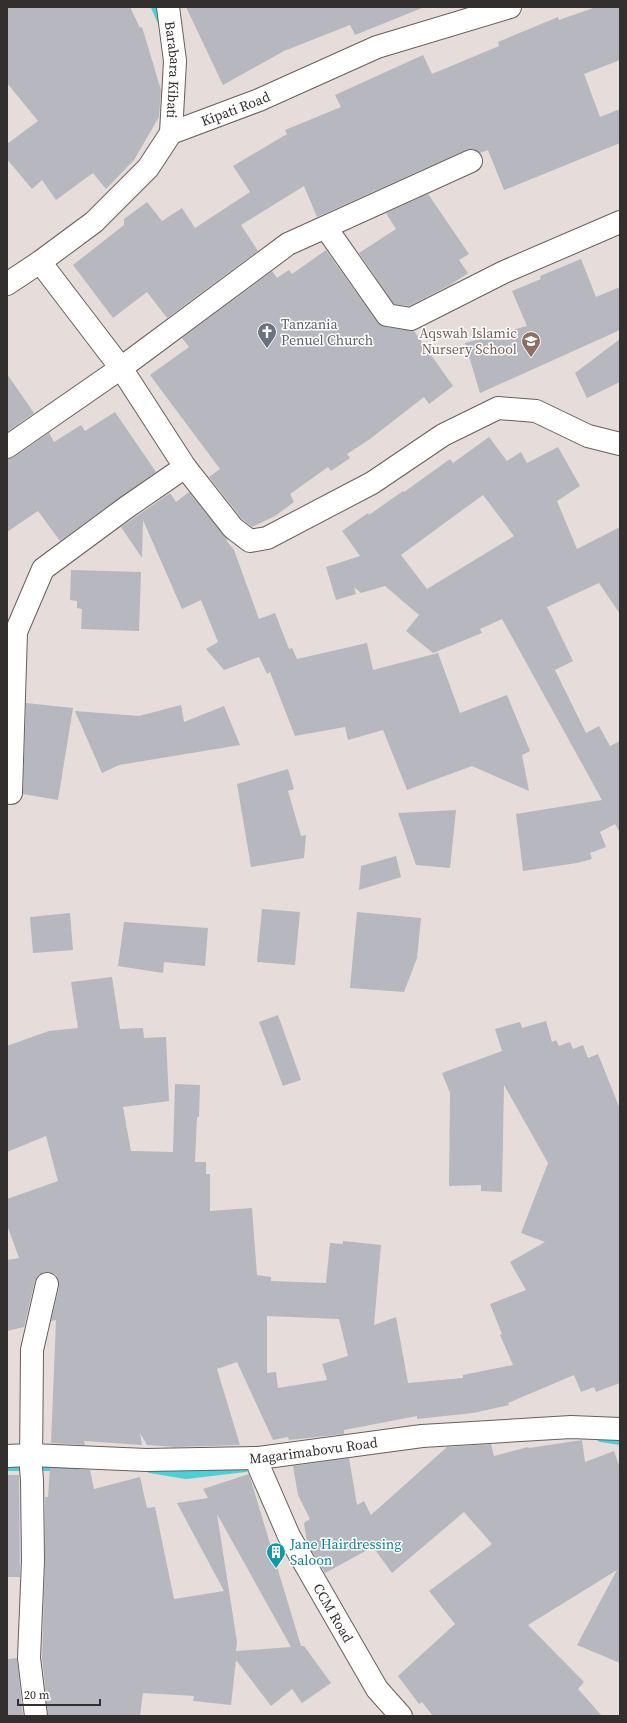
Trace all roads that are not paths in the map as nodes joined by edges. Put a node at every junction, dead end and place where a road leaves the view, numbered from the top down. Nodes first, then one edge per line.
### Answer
1 (168, 7) edge
2 (510, 7) edge
3 (171, 133) junction
4 (470, 162) dead end
5 (620, 222) edge
6 (326, 228) junction
7 (40, 262) junction
8 (7, 284) edge
9 (121, 368) junction
10 (620, 444) edge
11 (7, 447) edge
12 (185, 467) junction
13 (12, 793) dead end
14 (47, 1284) dead end
15 (620, 1429) edge
16 (31, 1455) junction
17 (7, 1456) edge
18 (259, 1458) junction
19 (36, 1716) edge
20 (401, 1716) edge

1 - 3 street, Barabara Kibati
2 - 3 street, Kipati Road
3 - 7 street
4 - 6 street
5 - 6 street
6 - 9 street
7 - 8 street
7 - 9 street
9 - 11 street
9 - 12 street
10 - 12 street
12 - 13 street
14 - 16 street
15 - 18 street, Magarimabovu Road
16 - 17 street, Magarimabovu Road
16 - 18 street, Magarimabovu Road
16 - 19 street
18 - 20 street, CCM Road

